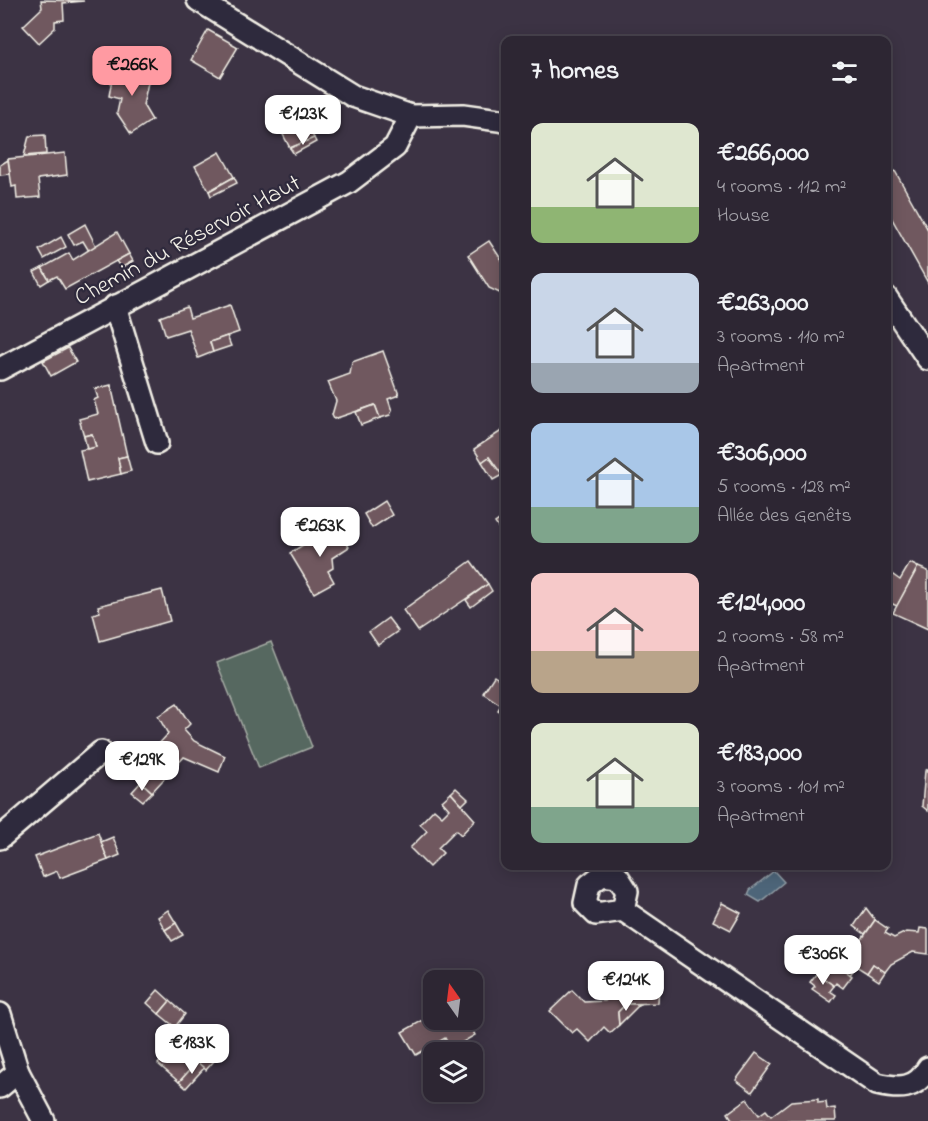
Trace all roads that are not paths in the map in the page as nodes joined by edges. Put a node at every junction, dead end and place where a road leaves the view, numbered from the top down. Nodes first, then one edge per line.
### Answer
1 (198, 0) edge
2 (411, 116) junction
3 (501, 121) edge
4 (891, 304) edge
5 (115, 306) junction
6 (928, 359) edge
7 (0, 369) edge
8 (156, 443) dead end
9 (100, 752) dead end
10 (0, 838) edge
11 (623, 910) dead end
12 (0, 1014) edge
13 (18, 1072) junction
14 (925, 1074) edge
15 (0, 1087) edge
16 (44, 1121) edge

1 - 2 street
2 - 3 street
2 - 5 street, Chemin du Réservoir Haut
4 - 6 street
5 - 7 street, Chemin du Réservoir Haut
5 - 8 street
9 - 10 street
11 - 14 street
12 - 13 street
13 - 15 street
13 - 16 street

